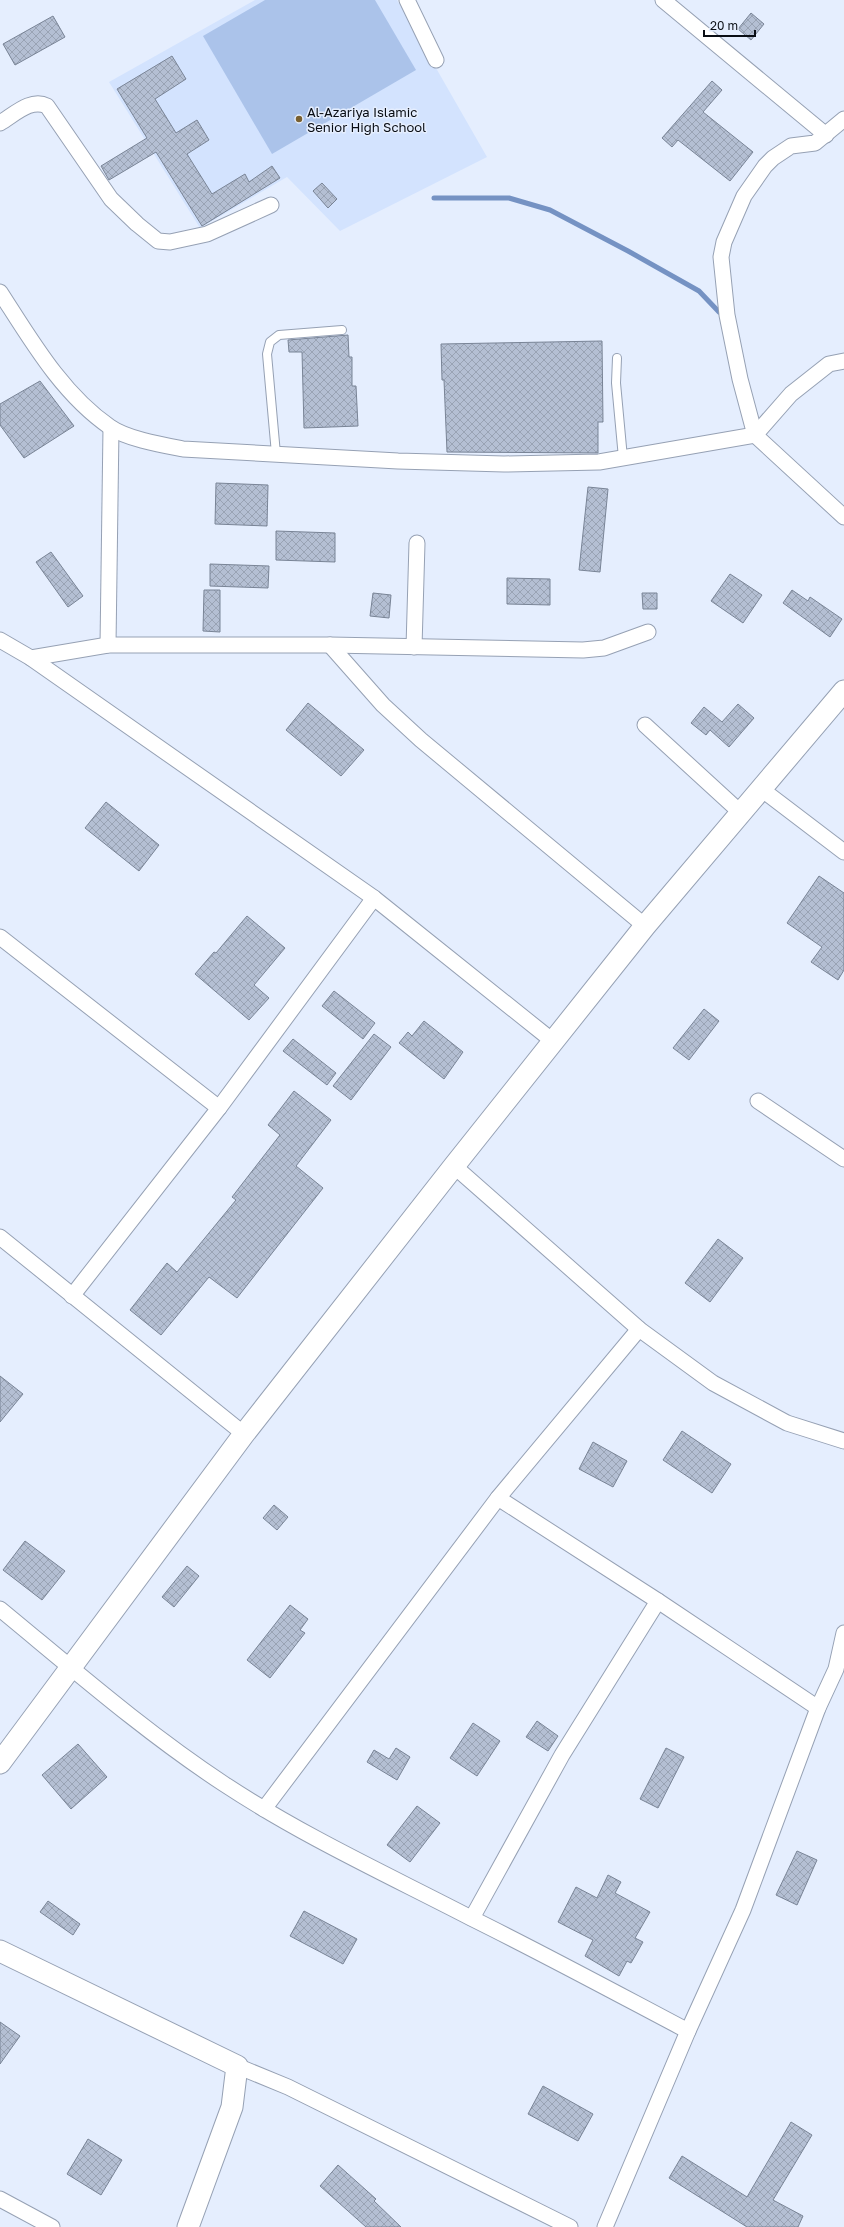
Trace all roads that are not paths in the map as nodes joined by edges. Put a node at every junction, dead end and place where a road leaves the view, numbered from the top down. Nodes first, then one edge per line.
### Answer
1 (407, 0) edge
2 (663, 0) edge
3 (436, 60) dead end
4 (844, 119) edge
5 (0, 123) edge
6 (826, 135) junction
7 (271, 205) dead end
8 (0, 292) edge
9 (342, 330) dead end
10 (617, 358) dead end
11 (844, 361) edge
12 (111, 428) junction
13 (755, 435) junction
14 (276, 454) junction
15 (623, 458) junction
16 (844, 517) edge
17 (417, 543) dead end
18 (648, 632) dead end
19 (0, 640) edge
20 (108, 644) junction
21 (330, 645) junction
22 (414, 647) junction
23 (31, 658) junction
24 (844, 691) edge
25 (645, 725) dead end
26 (760, 788) junction
27 (740, 812) junction
28 (844, 852) edge
29 (374, 898) junction
30 (645, 926) junction
31 (0, 937) edge
32 (554, 1042) junction
33 (758, 1101) dead end
34 (219, 1108) junction
35 (844, 1160) edge
36 (454, 1166) junction
37 (0, 1237) edge
38 (72, 1296) junction
39 (639, 1329) junction
40 (244, 1434) junction
41 (844, 1441) edge
42 (498, 1498) junction
43 (658, 1601) junction
44 (0, 1609) edge
45 (844, 1633) edge
46 (70, 1666) junction
47 (840, 1670) edge
48 (818, 1708) junction
49 (0, 1763) edge
50 (264, 1809) junction
51 (472, 1918) junction
52 (0, 1951) edge
53 (688, 2031) junction
54 (237, 2066) junction
55 (0, 2199) edge
56 (52, 2227) edge
57 (188, 2227) edge
58 (570, 2227) edge
59 (605, 2227) edge

1 - 3 street
2 - 6 street
4 - 6 street
5 - 7 street
6 - 13 street
8 - 12 street
9 - 14 lane
10 - 15 lane
11 - 13 street
12 - 14 street
12 - 20 street
13 - 15 street
13 - 16 street
14 - 15 street
17 - 22 street
18 - 22 street
19 - 23 street
20 - 21 street
20 - 23 street
21 - 22 street
21 - 30 street
23 - 29 street
24 - 26 street
25 - 27 street
26 - 27 street
26 - 28 street
27 - 30 street
29 - 32 street
29 - 34 street
30 - 32 street
31 - 34 street
32 - 36 street
33 - 35 street
34 - 38 street
36 - 39 street
36 - 40 street
37 - 38 street
38 - 40 street
39 - 41 street
39 - 42 street
40 - 46 street
42 - 43 street
42 - 50 street
43 - 48 street
43 - 51 street
44 - 46 street
45 - 47 street
46 - 49 street
46 - 50 street
47 - 48 street
48 - 53 street
50 - 51 street
51 - 53 street
52 - 54 street
53 - 59 street
54 - 57 street
54 - 58 street
55 - 56 street

